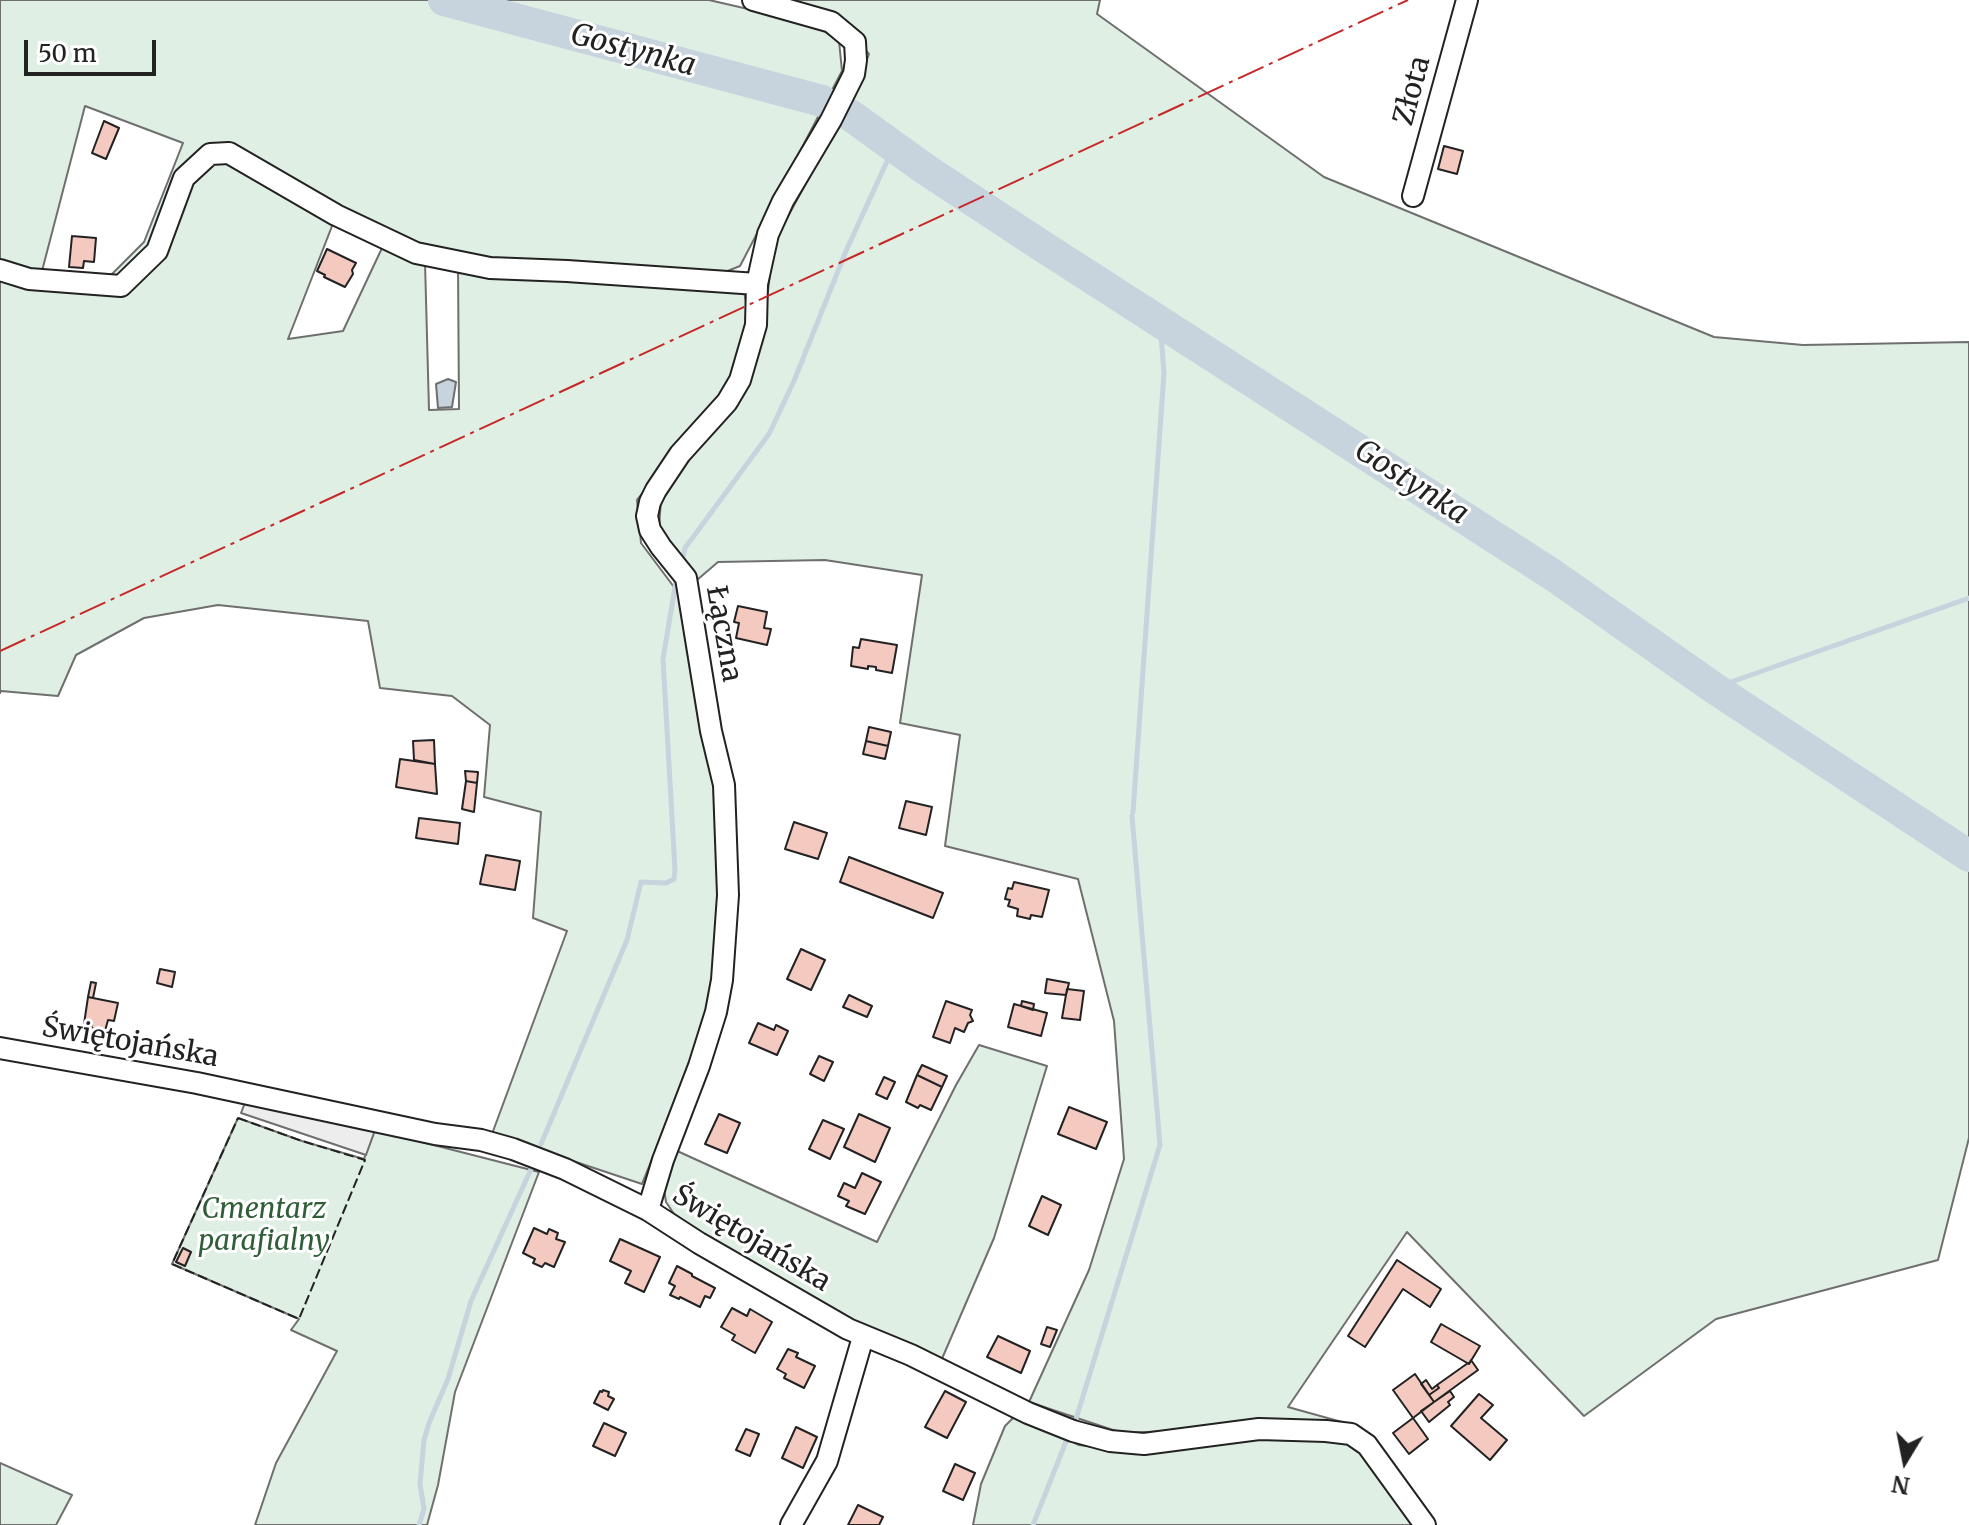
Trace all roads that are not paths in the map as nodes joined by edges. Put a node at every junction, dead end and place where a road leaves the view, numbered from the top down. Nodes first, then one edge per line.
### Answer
1 (753, 0) edge
2 (1467, 0) edge
3 (1413, 196) dead end
4 (0, 270) edge
5 (757, 284) junction
6 (0, 1048) edge
7 (648, 1210) junction
8 (863, 1337) junction
9 (791, 1525) edge
10 (1425, 1525) edge

1 - 5 street, Łączna
2 - 3 street, Złota
4 - 5 street
5 - 7 street, Łączna
6 - 7 street, Świętojańska
7 - 8 street, Świętojańska
8 - 9 street
8 - 10 street, Świętojańska

